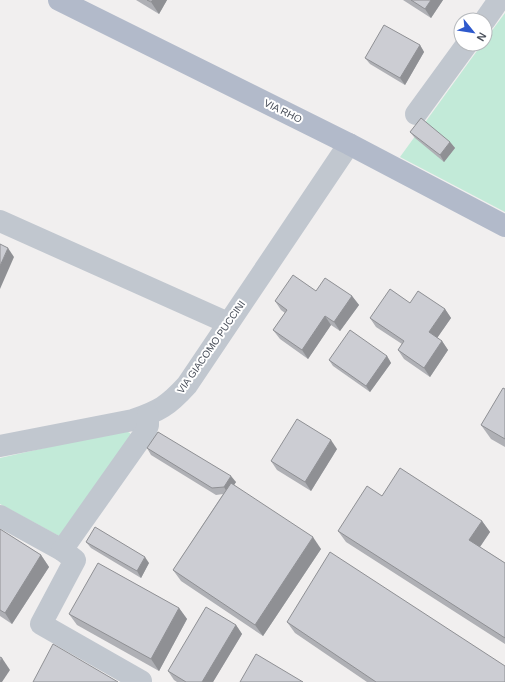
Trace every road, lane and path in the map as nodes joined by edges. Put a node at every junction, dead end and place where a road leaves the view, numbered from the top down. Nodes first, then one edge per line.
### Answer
1 (58, 0) edge
2 (499, 0) edge
3 (491, 12) edge
4 (461, 52) edge
5 (416, 114) dead end
6 (349, 144) junction
7 (0, 221) edge
8 (505, 226) edge
9 (228, 324) junction
10 (150, 414) junction
11 (0, 446) edge
12 (0, 516) edge
13 (62, 550) junction
14 (141, 681) dead end

1 - 6 main road, VIA RHO
2 - 3 street
4 - 5 street
6 - 8 main road, VIA RHO
6 - 9 street, VIA GIACOMO PUCCINI
7 - 9 street
9 - 10 street, VIA GIACOMO PUCCINI
10 - 11 street, VIA GIACOMO PUCCINI
10 - 13 street
12 - 13 street
13 - 14 street

